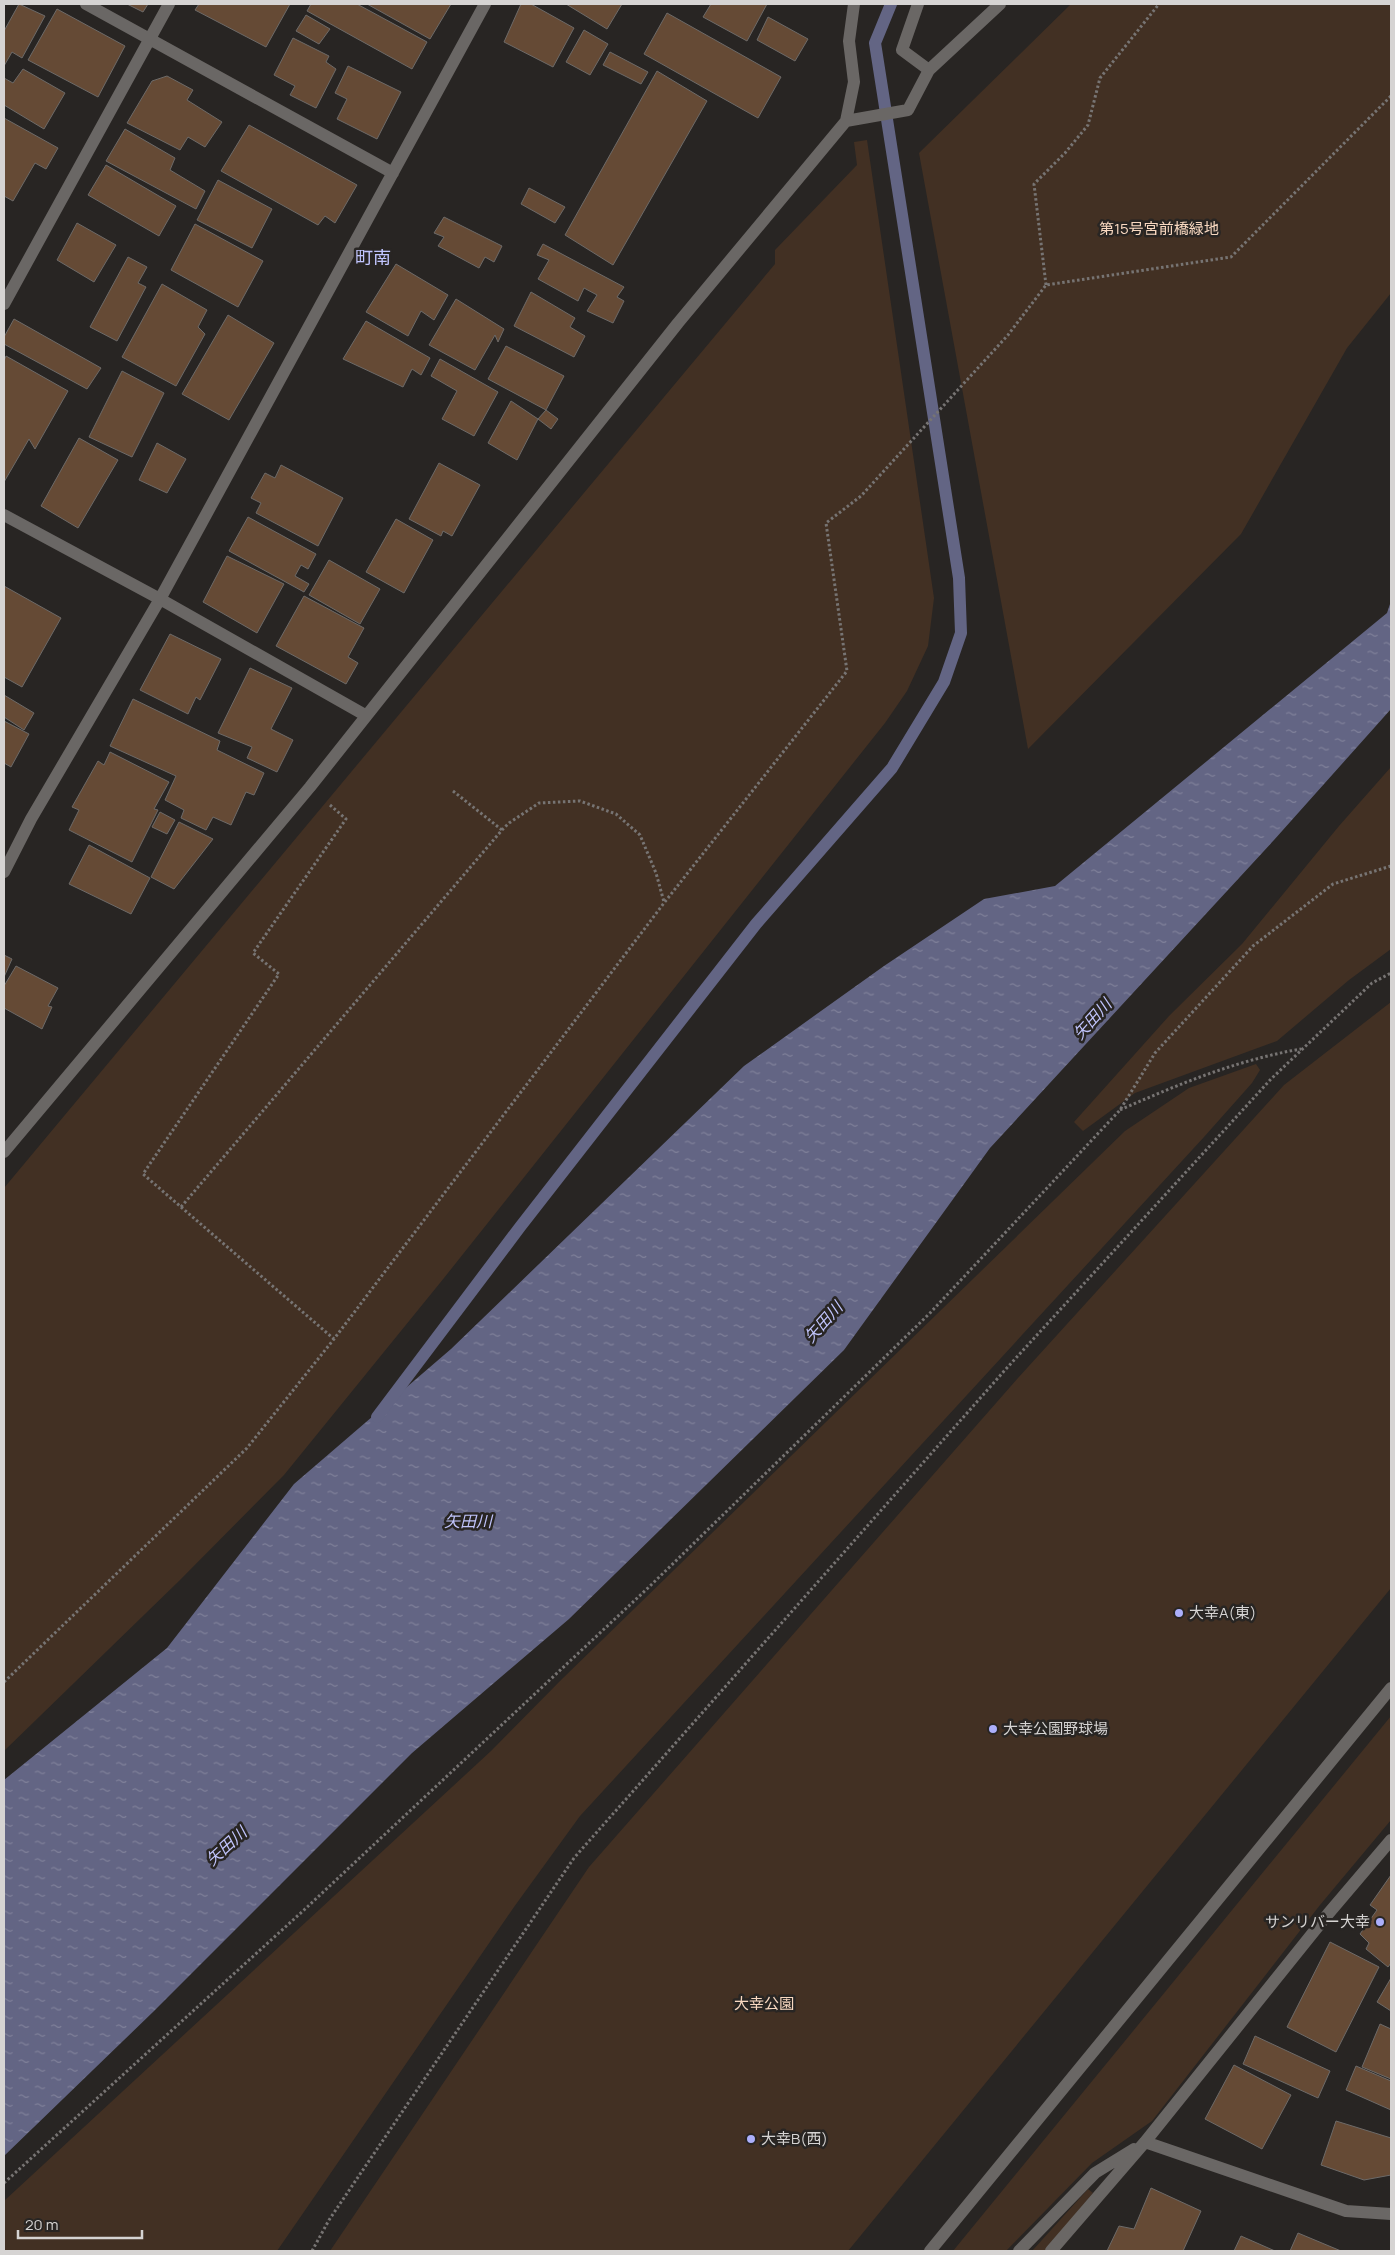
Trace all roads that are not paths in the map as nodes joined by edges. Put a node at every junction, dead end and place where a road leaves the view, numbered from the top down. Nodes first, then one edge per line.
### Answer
1 (86, 4) edge
2 (169, 4) edge
3 (485, 4) edge
4 (854, 4) edge
5 (918, 4) edge
6 (1000, 4) edge
7 (151, 38) junction
8 (929, 70) junction
9 (846, 121) junction
10 (393, 173) junction
11 (4, 304) edge
12 (4, 515) edge
13 (160, 600) junction
14 (365, 715) junction
15 (4, 872) edge
16 (4, 1152) edge
17 (1391, 1688) edge
18 (1391, 1840) edge
19 (1145, 2142) junction
20 (1391, 2214) edge
21 (930, 2251) edge
22 (1019, 2251) edge
23 (1051, 2251) edge

1 - 7 street
2 - 7 street
3 - 10 street
4 - 9 street
5 - 8 street
6 - 8 street
7 - 10 street
7 - 11 street
8 - 9 street
9 - 14 street
10 - 13 street
12 - 13 street
13 - 14 street
13 - 15 street
14 - 16 street
17 - 21 street
18 - 19 street
19 - 20 street
19 - 22 street
19 - 23 street

